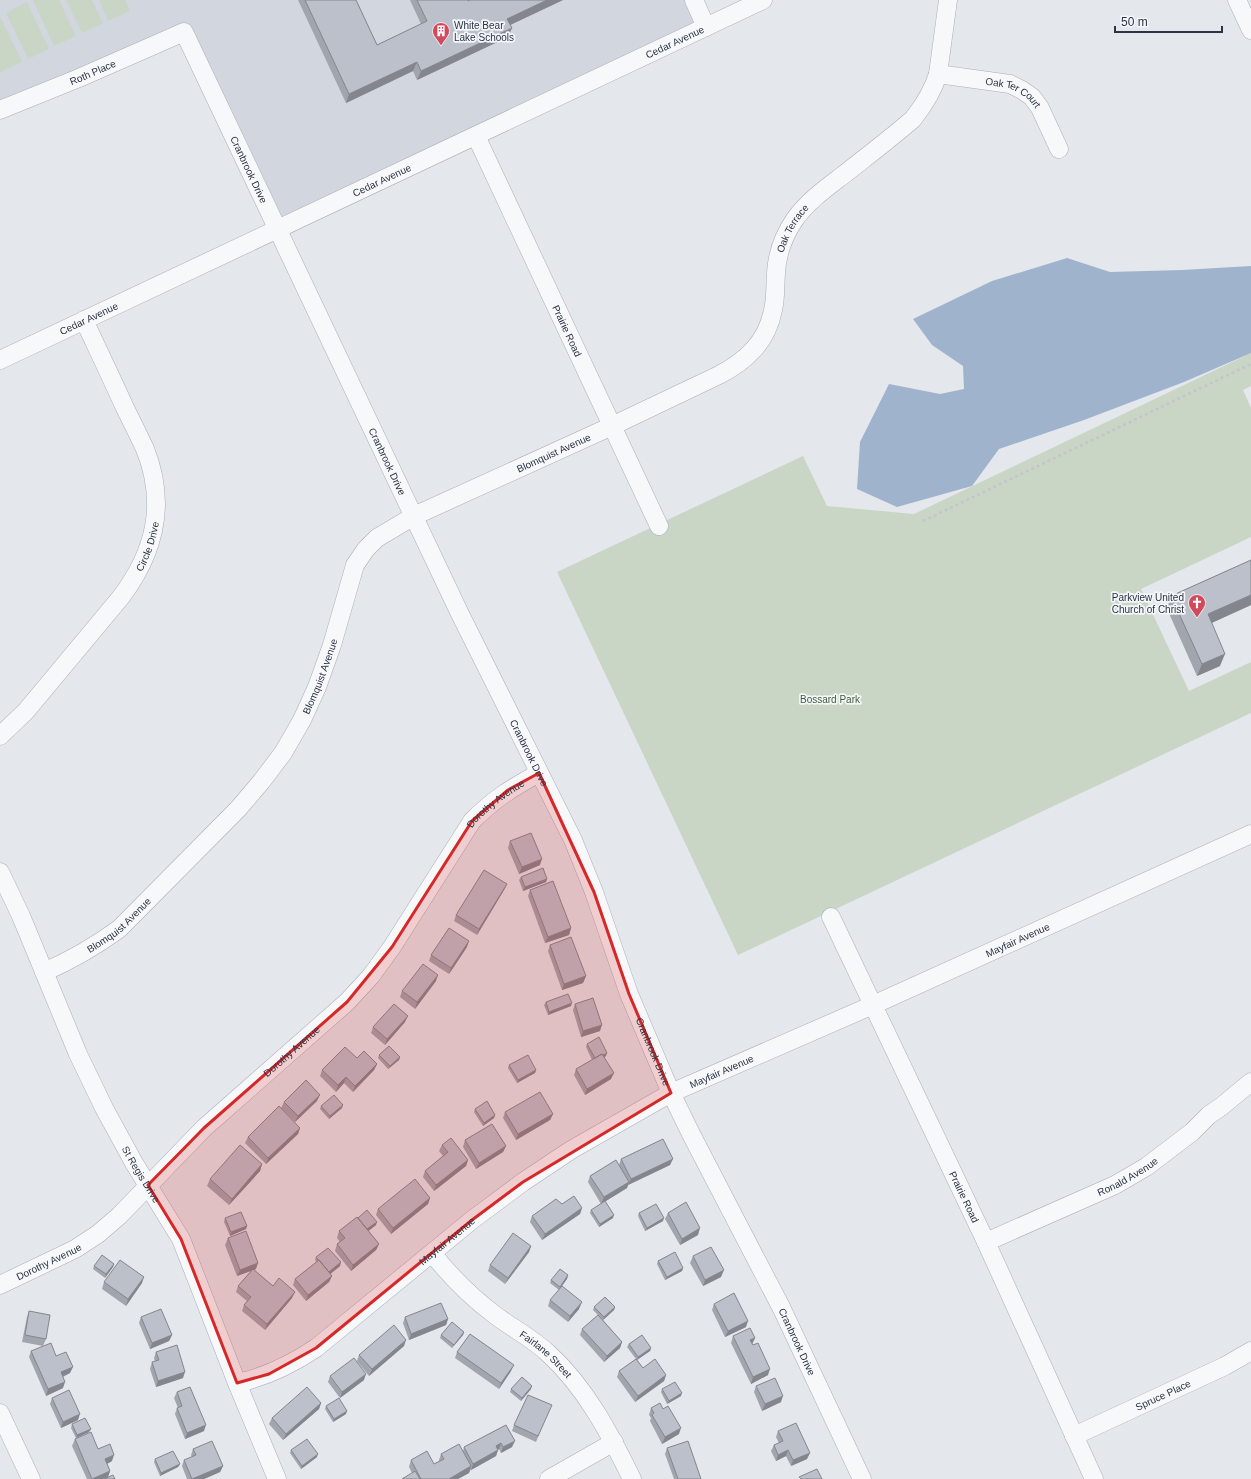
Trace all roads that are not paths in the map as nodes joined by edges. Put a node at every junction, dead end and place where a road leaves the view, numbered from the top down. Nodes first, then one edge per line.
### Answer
1 (694, 0) edge
2 (763, 0) edge
3 (948, 0) edge
4 (706, 27) junction
5 (184, 32) joint
6 (938, 74) junction
7 (0, 110) edge
8 (476, 136) junction
9 (1059, 149) dead end
10 (277, 229) junction
11 (84, 320) junction
12 (0, 360) edge
13 (612, 426) junction
14 (414, 516) junction
15 (659, 526) dead end
16 (0, 736) edge
17 (539, 773) junction
18 (1251, 834) edge
19 (0, 872) edge
20 (832, 917) dead end
21 (44, 972) junction
22 (873, 1005) junction
23 (1251, 1082) edge
24 (671, 1093) junction
25 (148, 1185) junction
26 (986, 1242) junction
27 (432, 1253) junction
28 (0, 1285) edge
29 (1251, 1351) edge
30 (237, 1383) junction
31 (0, 1413) edge
32 (1074, 1436) junction
33 (614, 1442) junction
34 (31, 1479) edge
35 (277, 1479) edge
36 (550, 1479) edge
37 (632, 1479) edge
38 (862, 1479) edge
39 (1094, 1479) edge

1 - 4 street
2 - 4 street, Cedar Avenue
3 - 6 street, Oak Terrace
4 - 8 street, Cedar Avenue
5 - 7 street, Roth Place
5 - 10 street, Cranbrook Drive
6 - 9 street, Oak Ter Court
6 - 13 street, Oak Terrace
8 - 10 street, Cedar Avenue
8 - 13 street, Prairie Road
10 - 11 street, Cedar Avenue
10 - 14 street, Cranbrook Drive
11 - 12 street, Cedar Avenue
11 - 16 street, Circle Drive
13 - 14 street, Blomquist Avenue
13 - 15 street, Prairie Road
14 - 17 street, Cranbrook Drive
14 - 21 street, Blomquist Avenue
17 - 24 street, Cranbrook Drive
17 - 25 street, Dorothy Avenue
18 - 22 street, Mayfair Avenue
19 - 21 street, St Regis Drive
20 - 22 street, Prairie Road
21 - 25 street, St Regis Drive
22 - 24 street, Mayfair Avenue
22 - 26 street, Prairie Road
23 - 26 street, Ronald Avenue
24 - 27 street, Mayfair Avenue
24 - 38 street, Cranbrook Drive
25 - 28 street, Dorothy Avenue
25 - 30 street, St Regis Drive
26 - 32 street, Prairie Road
27 - 30 street, Mayfair Avenue
27 - 33 street, Fairlane Street
29 - 32 street, Spruce Place
30 - 35 street, St Regis Drive
31 - 34 street
32 - 39 street, Prairie Road
33 - 36 street
33 - 37 street, Fairlane Street

